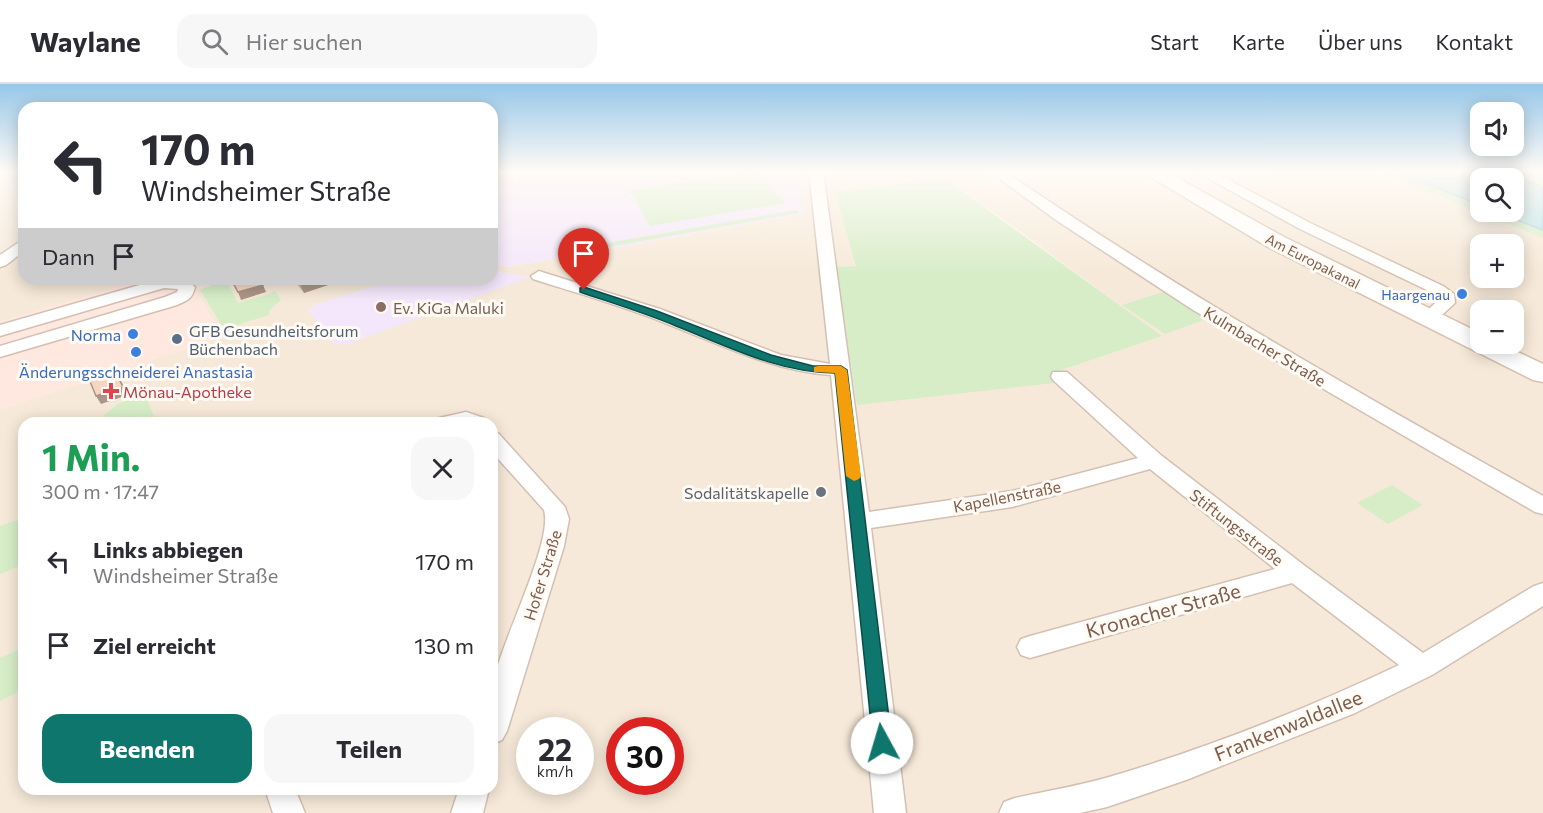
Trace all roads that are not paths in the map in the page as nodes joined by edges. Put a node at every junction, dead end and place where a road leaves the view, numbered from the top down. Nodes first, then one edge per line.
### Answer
1 (820, 205) edge
2 (1044, 205) edge
3 (1207, 205) edge
4 (1230, 205) edge
5 (1265, 205) edge
6 (18, 240) edge
7 (18, 248) edge
8 (0, 253) edge
9 (0, 262) edge
10 (539, 276) dead end
11 (158, 285) edge
12 (183, 285) edge
13 (1437, 310) junction
14 (1470, 326) edge
15 (0, 331) edge
16 (1470, 338) edge
17 (0, 352) edge
18 (1524, 352) edge
19 (1503, 354) edge
20 (1543, 361) edge
21 (841, 370) junction
22 (1543, 374) edge
23 (1060, 376) dead end
24 (498, 446) edge
25 (1154, 461) junction
26 (1543, 506) edge
27 (858, 522) junction
28 (1296, 573) junction
29 (1543, 593) edge
30 (1030, 647) dead end
31 (1422, 667) junction
32 (498, 712) edge
33 (282, 795) edge
34 (472, 795) edge
35 (289, 813) edge
36 (467, 813) edge
37 (890, 813) edge
38 (1015, 813) edge

1 - 21 street
2 - 26 street, Kulmbacher Straße
3 - 16 main road, Am Europakanal
4 - 13 main road, Am Europakanal
5 - 13 street, Am Europakanal
6 - 8 street
7 - 9 street
10 - 21 street
11 - 15 street
12 - 17 street
13 - 14 main road, Am Europakanal
18 - 20 main road
19 - 22 main road, Am Europakanal
21 - 27 street
23 - 25 street, Stiftungsstraße
24 - 32 street, Hofer Straße
25 - 27 street, Kapellenstraße
25 - 28 street, Stiftungsstraße
27 - 37 street
28 - 30 street, Kronacher Straße
28 - 31 street, Stiftungsstraße
29 - 31 street, Frankenwaldallee
31 - 38 street, Frankenwaldallee
33 - 35 street
34 - 36 street

